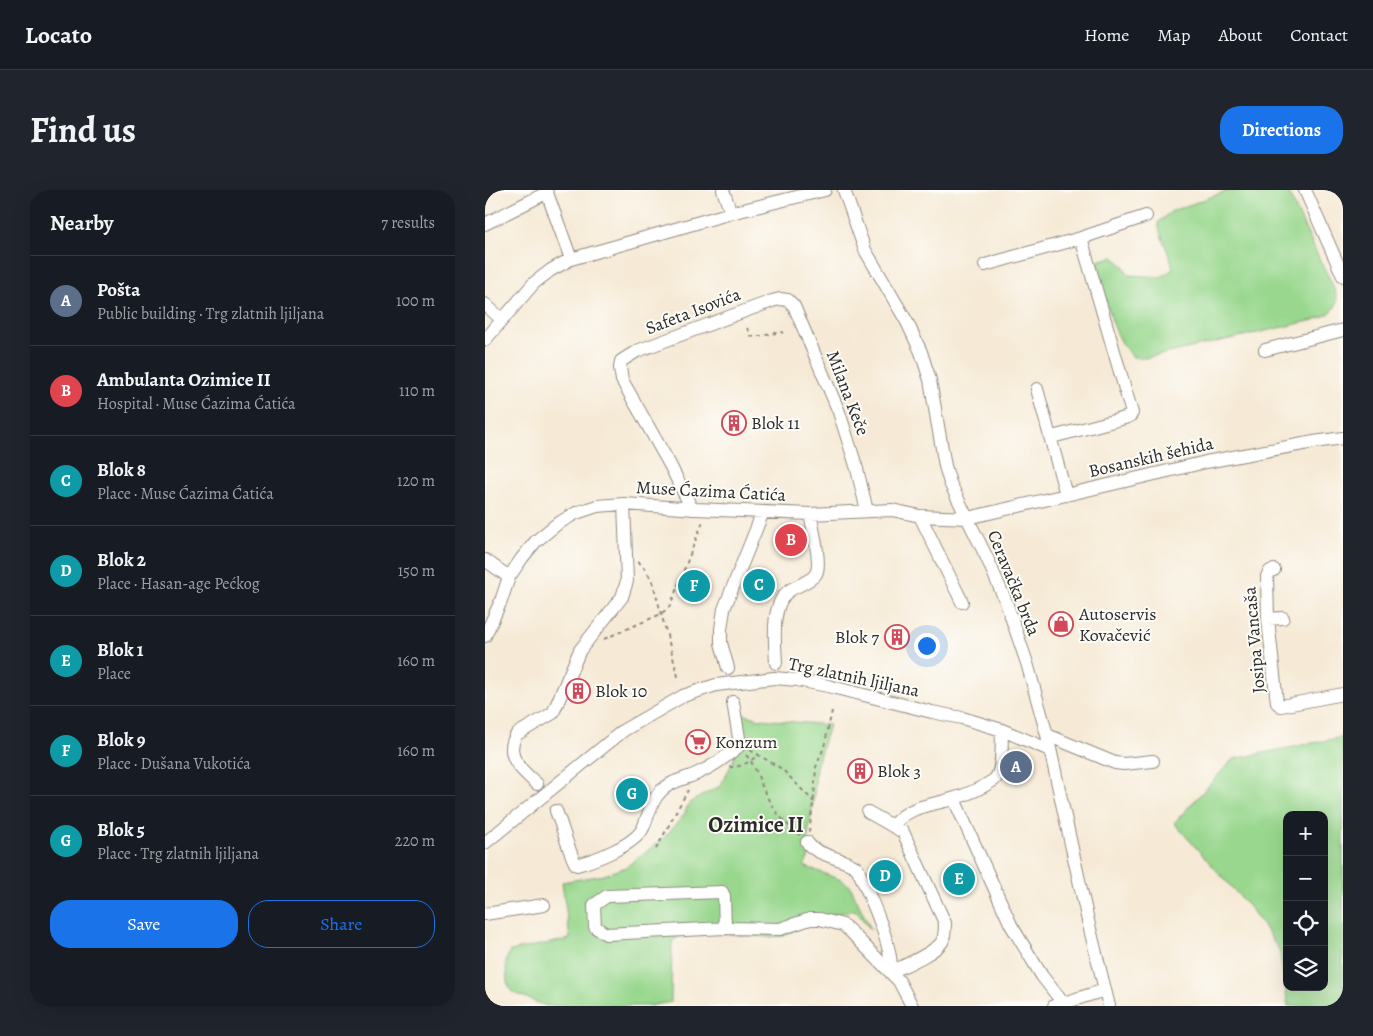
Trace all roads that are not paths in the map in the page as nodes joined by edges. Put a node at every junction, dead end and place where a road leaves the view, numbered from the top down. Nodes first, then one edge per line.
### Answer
1 (723, 190) edge
2 (825, 190) edge
3 (844, 190) edge
4 (1305, 190) edge
5 (546, 192) edge
6 (731, 213) junction
7 (1146, 216) dead end
8 (485, 224) edge
9 (1081, 238) junction
10 (571, 258) junction
11 (985, 265) dead end
12 (1343, 276) edge
13 (780, 299) joint
14 (485, 304) edge
15 (501, 319) junction
16 (1343, 330) edge
17 (485, 340) edge
18 (1265, 350) dead end
19 (1037, 389) dead end
20 (1052, 437) junction
21 (1343, 438) edge
22 (1067, 495) junction
23 (623, 504) junction
24 (692, 509) junction
25 (867, 511) junction
26 (763, 512) junction
27 (810, 514) junction
28 (920, 516) junction
29 (967, 518) junction
30 (485, 560) edge
31 (1274, 570) dead end
32 (509, 577) junction
33 (962, 602) dead end
34 (1283, 618) dead end
35 (1267, 619) junction
36 (485, 636) edge
37 (776, 663) dead end
38 (728, 668) dead end
39 (1343, 694) edge
40 (733, 702) dead end
41 (1002, 730) junction
42 (1047, 735) junction
43 (1050, 750) junction
44 (1153, 761) dead end
45 (537, 784) dead end
46 (954, 799) junction
47 (556, 810) dead end
48 (868, 812) dead end
49 (893, 825) junction
50 (807, 842) road end
51 (485, 843) edge
52 (544, 905) dead end
53 (485, 914) edge
54 (725, 928) junction
55 (891, 972) junction
56 (1105, 990) junction
57 (1058, 1005) edge
58 (912, 1006) edge
59 (1109, 1006) edge

1 - 6 street
2 - 6 street
3 - 29 street, Ceravačka brda
4 - 12 street
5 - 8 street
5 - 10 street
6 - 10 street
7 - 9 street
9 - 11 street
9 - 20 street
10 - 15 street
13 - 24 street, Safeta Isovića
13 - 25 street, Milana Keče
14 - 15 street
15 - 17 street
16 - 18 street
19 - 20 street
20 - 22 street
21 - 22 street, Bosanskih šehida
22 - 29 street, Bosanskih šehida
23 - 24 street, Muse Ćazima Ćatića
23 - 32 street, Muse Ćazima Ćatića
23 - 45 street
24 - 26 street, Muse Ćazima Ćatića
25 - 27 street, Muse Ćazima Ćatića
25 - 28 street, Muse Ćazima Ćatića
26 - 27 street, Muse Ćazima Ćatića
26 - 38 street
27 - 37 street
28 - 29 street, Muse Ćazima Ćatića
28 - 33 street
29 - 42 street, Ceravačka brda
30 - 32 street
31 - 35 street, Josipa Vancaša
32 - 36 street, Muse Ćazima Ćatića
34 - 35 street
35 - 39 street, Josipa Vancaša
40 - 47 street
41 - 43 street, Trg zlatnih ljiljana
41 - 46 street
41 - 51 street, Trg zlatnih ljiljana
42 - 43 street, Ceravačka brda
42 - 44 street
43 - 56 street, Ceravačka brda
46 - 49 street
46 - 57 street
48 - 49 street
49 - 55 street
50 - 55 street
52 - 53 street
54 - 54 street
54 - 55 street
55 - 58 street
56 - 57 street
56 - 59 street, Ceravačka brda

